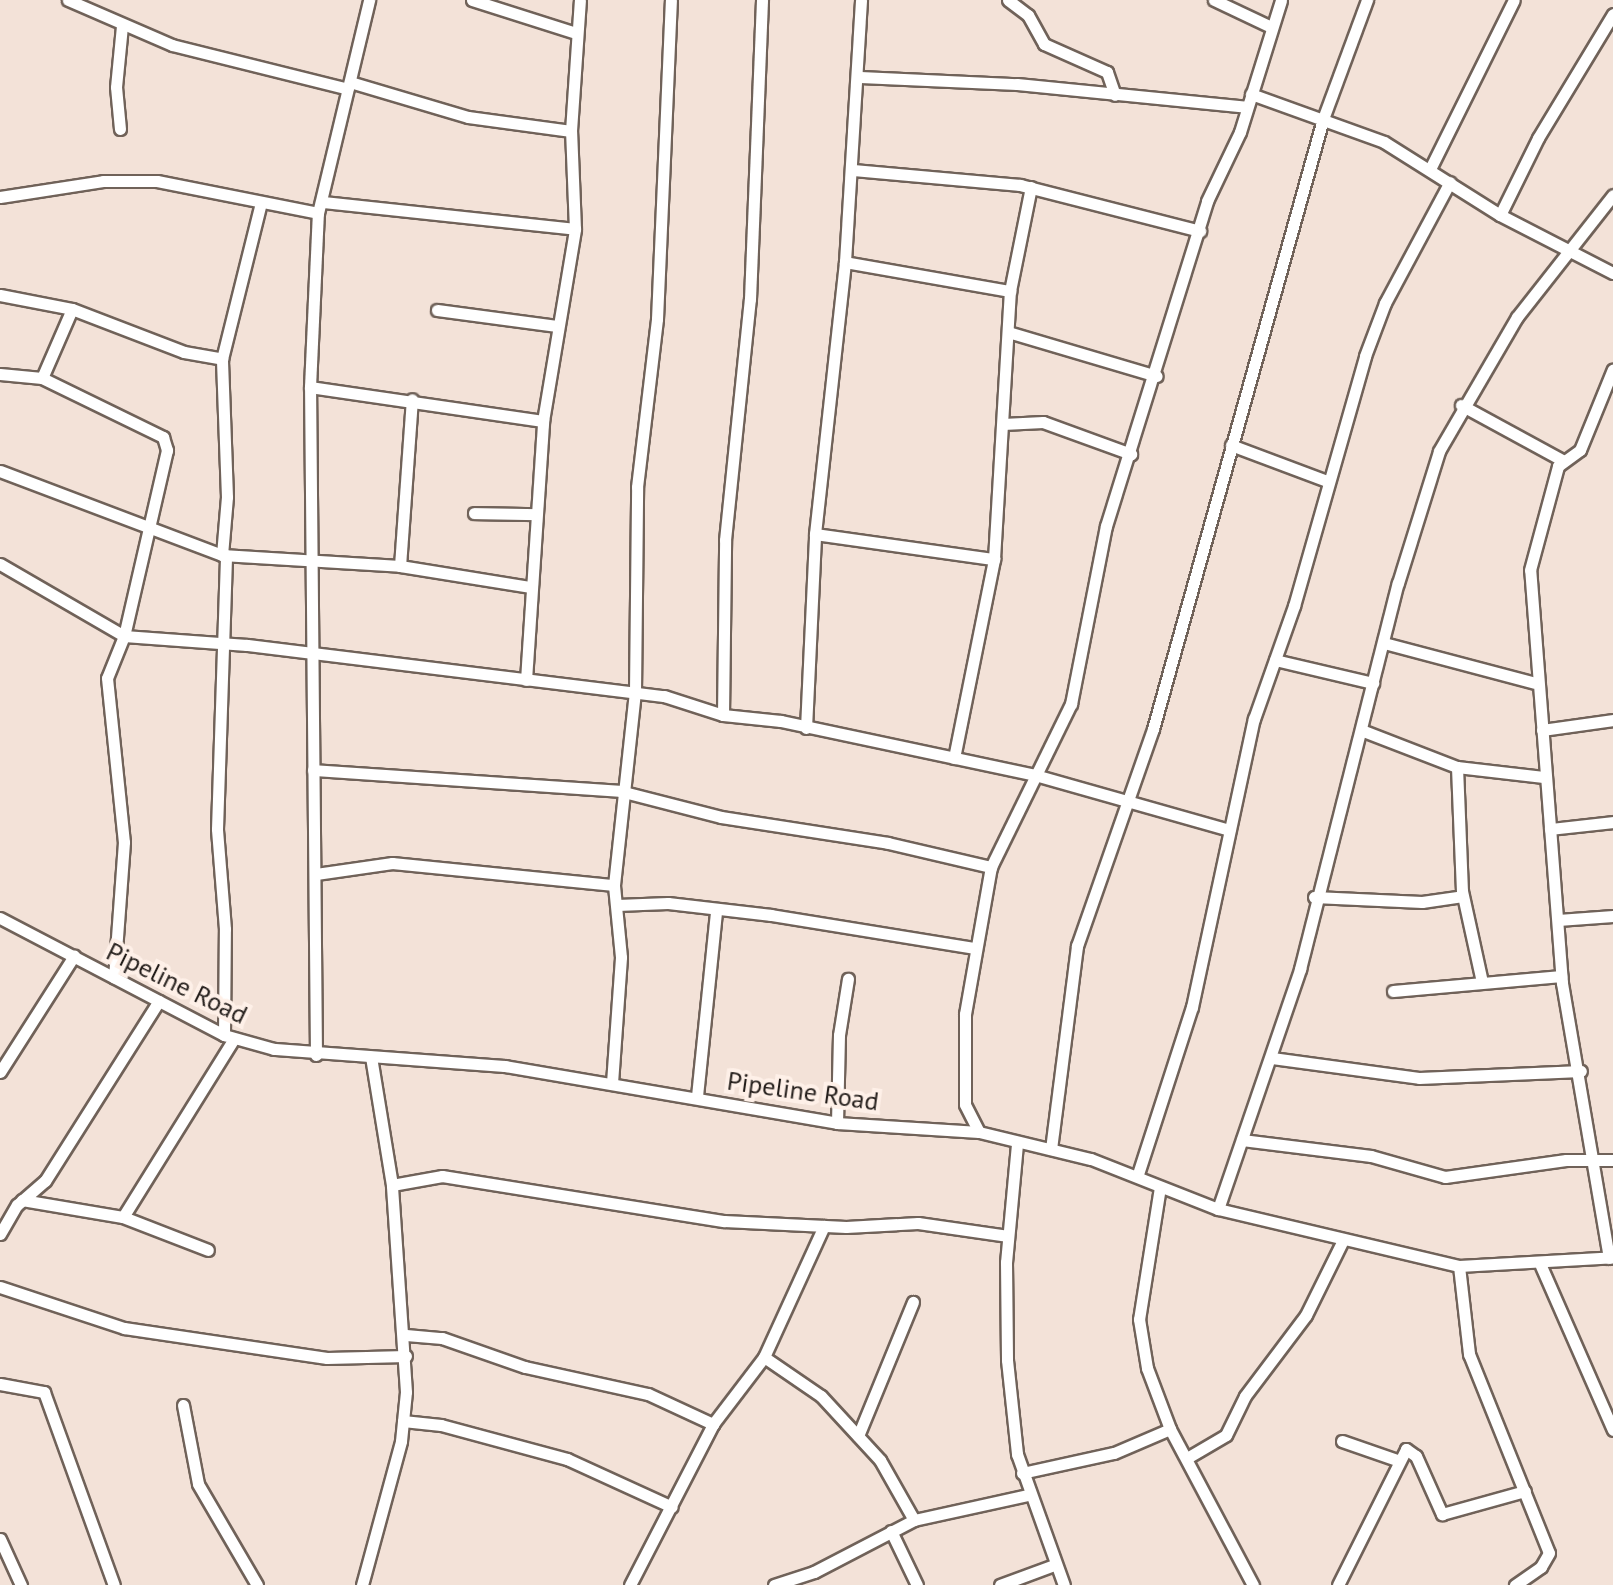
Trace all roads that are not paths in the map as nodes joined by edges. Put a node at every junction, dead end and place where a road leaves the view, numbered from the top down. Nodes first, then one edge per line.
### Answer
1 (68, 0) edge
2 (580, 0) edge
3 (671, 0) edge
4 (762, 0) edge
5 (861, 0) edge
6 (1008, 0) edge
7 (1214, 0) edge
8 (1281, 0) edge
9 (1367, 0) edge
10 (1514, 0) edge
11 (365, 1) edge
12 (480, 1) edge
13 (1613, 14) edge
14 (122, 26) junction
15 (1271, 27) junction
16 (576, 33) junction
17 (860, 77) junction
18 (349, 86) junction
19 (1251, 94) junction
20 (1115, 95) junction
21 (1246, 107) junction
22 (1323, 119) junction
23 (120, 129) dead end
24 (571, 131) junction
25 (1431, 167) junction
26 (853, 170) junction
27 (1450, 182) junction
28 (1031, 187) junction
29 (1613, 195) edge
30 (0, 197) edge
31 (261, 203) junction
32 (321, 208) junction
33 (1500, 215) junction
34 (575, 229) junction
35 (1200, 231) junction
36 (1575, 249) junction
37 (845, 262) junction
38 (1613, 273) edge
39 (1010, 291) junction
40 (0, 295) edge
41 (72, 309) junction
42 (437, 310) dead end
43 (557, 326) junction
44 (1008, 332) junction
45 (222, 359) junction
46 (1613, 369) edge
47 (0, 374) edge
48 (1157, 376) junction
49 (42, 378) junction
50 (310, 387) junction
51 (412, 399) junction
52 (1461, 405) junction
53 (543, 421) junction
54 (1003, 424) junction
55 (1231, 445) junction
56 (1131, 454) junction
57 (1562, 460) junction
58 (0, 471) edge
59 (1327, 481) junction
60 (474, 513) dead end
61 (534, 514) junction
62 (150, 530) junction
63 (815, 534) junction
64 (224, 555) junction
65 (994, 559) junction
66 (314, 563) junction
67 (0, 564) edge
68 (400, 566) junction
69 (529, 587) junction
70 (124, 636) junction
71 (226, 643) junction
72 (1384, 643) junction
73 (316, 655) junction
74 (1275, 660) junction
75 (526, 680) junction
76 (1373, 683) junction
77 (1535, 683) junction
78 (635, 692) junction
79 (723, 715) junction
80 (1613, 720) edge
81 (806, 728) junction
82 (1361, 730) junction
83 (1542, 730) junction
84 (954, 758) junction
85 (1457, 767) junction
86 (313, 770) junction
87 (1035, 775) junction
88 (1543, 777) junction
89 (620, 791) junction
90 (1129, 804) junction
91 (1613, 822) edge
92 (1550, 829) junction
93 (1229, 830) junction
94 (991, 867) junction
95 (316, 874) junction
96 (614, 885) junction
97 (1463, 896) junction
98 (1314, 897) junction
99 (617, 905) junction
100 (716, 911) junction
101 (1613, 916) edge
102 (0, 918) edge
103 (1558, 920) junction
104 (974, 948) junction
105 (74, 956) junction
106 (1561, 976) junction
107 (114, 978) junction
108 (848, 979) dead end
109 (1482, 982) junction
110 (1393, 991) dead end
111 (159, 1001) junction
112 (229, 1037) junction
113 (316, 1055) junction
114 (371, 1057) junction
115 (1272, 1058) junction
116 (1581, 1071) junction
117 (0, 1072) edge
118 (612, 1083) junction
119 (697, 1096) junction
120 (837, 1123) junction
121 (979, 1132) junction
122 (1242, 1140) junction
123 (1017, 1144) junction
124 (1051, 1149) junction
125 (1613, 1160) edge
126 (1596, 1162) junction
127 (1138, 1174) junction
128 (392, 1185) junction
129 (1160, 1187) junction
130 (40, 1188) junction
131 (22, 1200) junction
132 (43, 1206) junction
133 (1218, 1209) junction
134 (123, 1217) junction
135 (824, 1226) junction
136 (0, 1234) edge
137 (1008, 1236) junction
138 (1342, 1242) junction
139 (208, 1250) dead end
140 (1611, 1257) edge
141 (1459, 1266) junction
142 (1541, 1266) junction
143 (0, 1287) edge
144 (913, 1302) dead end
145 (406, 1335) junction
146 (406, 1356) junction
147 (764, 1357) junction
148 (0, 1384) edge
149 (183, 1405) dead end
150 (403, 1421) junction
151 (713, 1424) junction
152 (1170, 1429) junction
153 (1613, 1430) edge
154 (858, 1436) junction
155 (1342, 1441) dead end
156 (1187, 1458) junction
157 (1397, 1460) junction
158 (1022, 1473) junction
159 (1525, 1491) junction
160 (1028, 1495) junction
161 (672, 1507) junction
162 (914, 1520) junction
163 (891, 1531) junction
164 (0, 1539) edge
165 (1054, 1565) junction
166 (814, 1572) junction
167 (21, 1585) edge
168 (114, 1585) edge
169 (257, 1585) edge
170 (362, 1585) edge
171 (630, 1585) edge
172 (774, 1585) edge
173 (820, 1585) edge
174 (917, 1585) edge
175 (1000, 1585) edge
176 (1064, 1585) edge
177 (1253, 1585) edge
178 (1338, 1585) edge
179 (1515, 1585) edge

1 - 14 street
2 - 16 street
3 - 78 street
4 - 79 street
5 - 17 street
6 - 20 street
7 - 15 street
8 - 15 street
9 - 22 street
10 - 25 street
11 - 18 street
12 - 16 street
13 - 33 street
14 - 18 street
14 - 23 street
15 - 19 street
16 - 24 street
17 - 20 street
17 - 26 street
18 - 24 street
18 - 32 street
19 - 21 street
19 - 22 street
20 - 21 street
21 - 35 street
22 - 25 street
22 - 55 street
24 - 34 street
25 - 27 street
26 - 28 street
26 - 37 street
27 - 33 street
27 - 59 street
28 - 35 street
28 - 39 street
29 - 36 street
30 - 31 street
31 - 32 street
31 - 45 street
32 - 34 street
32 - 50 street
33 - 36 street
34 - 43 street
35 - 48 street
36 - 38 street
36 - 52 street
37 - 39 street
37 - 63 street
39 - 44 street
40 - 41 street
41 - 45 street
41 - 49 street
42 - 43 street
43 - 53 street
44 - 48 street
44 - 54 street
45 - 64 street
46 - 57 street
47 - 49 street
48 - 56 street
49 - 62 street
50 - 51 street
50 - 66 street
51 - 53 street
51 - 68 street
52 - 57 street
52 - 72 street
53 - 61 street
54 - 56 street
54 - 65 street
55 - 59 street
55 - 90 street
56 - 87 street
57 - 77 street
58 - 62 street
59 - 74 street
60 - 61 street
61 - 69 street
62 - 64 street
62 - 70 street
63 - 65 street
63 - 81 street
64 - 66 street
64 - 71 street
65 - 84 street
66 - 68 street
66 - 73 street
67 - 70 street
68 - 69 street
69 - 75 street
70 - 71 street
70 - 107 street
71 - 73 street
71 - 112 street
72 - 76 street
72 - 77 street
73 - 75 street
73 - 86 street
74 - 76 street
74 - 93 street
75 - 78 street
76 - 82 street
77 - 83 street
78 - 79 street
78 - 89 street
79 - 81 street
80 - 83 street
81 - 84 street
82 - 85 street
82 - 98 street
83 - 88 street
84 - 87 street
85 - 88 street
85 - 97 street
86 - 89 street
86 - 95 street
87 - 90 street
87 - 94 street
88 - 92 street
89 - 94 street
89 - 96 street
90 - 93 street
90 - 124 street
91 - 92 street
92 - 103 street
93 - 127 street
94 - 104 street
95 - 96 street
95 - 113 street
96 - 99 street
97 - 98 street
97 - 109 street
98 - 115 street
99 - 100 street
99 - 118 street
100 - 104 street
100 - 119 street
101 - 103 street
102 - 105 street, Pipeline Road
103 - 106 street
104 - 121 street
105 - 107 street, Pipeline Road
105 - 117 street
106 - 109 street
106 - 116 street
107 - 111 street, Pipeline Road
108 - 120 street
109 - 110 street
111 - 112 street, Pipeline Road
111 - 130 street
112 - 113 street, Pipeline Road
112 - 134 street
113 - 114 street, Pipeline Road
114 - 118 street, Pipeline Road
114 - 128 street
115 - 116 street
115 - 122 street
116 - 126 street
118 - 119 street, Pipeline Road
119 - 120 street, Pipeline Road
120 - 121 street, Pipeline Road
121 - 123 street, Pipeline Road
122 - 126 street
122 - 133 street
123 - 124 street, Pipeline Road
123 - 137 street
124 - 127 street, Pipeline Road
125 - 126 street
126 - 140 street
127 - 129 street, Pipeline Road
128 - 135 street
128 - 145 street
129 - 133 street, Pipeline Road
129 - 152 street
130 - 131 street
130 - 132 street
131 - 132 street
131 - 136 street
132 - 134 street
133 - 138 street, Pipeline Road
134 - 139 street
135 - 137 street
135 - 147 street
137 - 158 street
138 - 141 street, Pipeline Road
138 - 156 street
140 - 142 street, Pipeline Road
141 - 142 street, Pipeline Road
141 - 159 street
142 - 153 street
143 - 146 street
144 - 154 street
145 - 146 street
145 - 151 street
146 - 150 street
147 - 151 street
147 - 154 street
148 - 168 street
149 - 169 street
150 - 161 street
150 - 170 street
151 - 161 street
152 - 156 street
152 - 158 street
154 - 162 street
155 - 157 street
156 - 177 street
157 - 159 street
157 - 178 street
158 - 160 street
159 - 179 street
160 - 162 street
160 - 165 street
161 - 171 street
162 - 163 street
163 - 166 street
163 - 174 street
164 - 167 street
165 - 175 street
165 - 176 street
166 - 172 street
166 - 173 street

